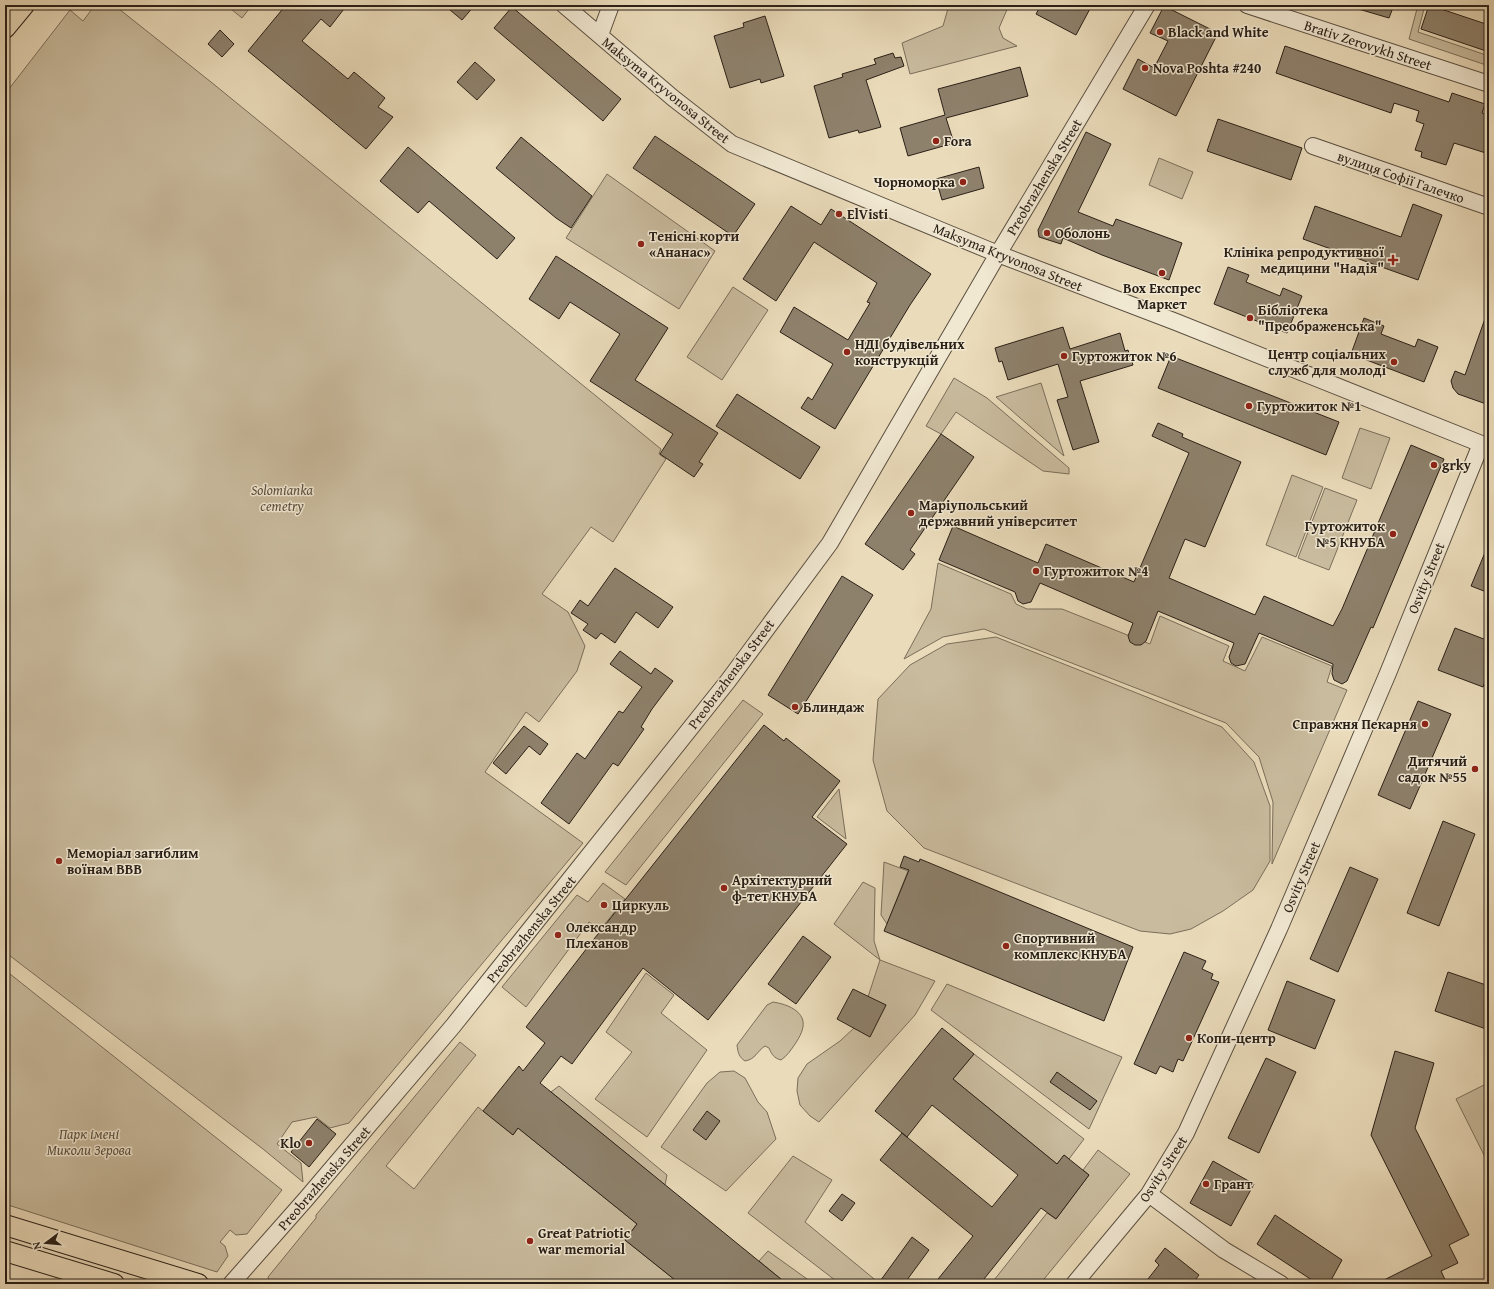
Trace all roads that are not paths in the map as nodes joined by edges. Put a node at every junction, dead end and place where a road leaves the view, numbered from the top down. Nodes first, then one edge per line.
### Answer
1 (24, 5) edge
2 (564, 5) edge
3 (611, 5) edge
4 (1147, 5) edge
5 (1247, 5) edge
6 (5, 28) edge
7 (600, 35) junction
8 (1489, 84) edge
9 (1314, 146) dead end
10 (1489, 207) edge
11 (998, 254) junction
12 (1485, 445) edge
13 (1149, 1194) junction
14 (5, 1225) edge
15 (5, 1251) edge
16 (114, 1284) edge
17 (198, 1284) edge
18 (232, 1284) edge
19 (1074, 1284) edge
20 (1281, 1284) edge

1 - 6 main road
2 - 7 street, Maksyma Kryvonosa Street
3 - 7 street
4 - 11 street, Preobrazhenska Street
5 - 8 street, Brativ Zerovykh Street
7 - 11 street, Maksyma Kryvonosa Street
9 - 10 street, вулиця Софії Галечко
11 - 12 street, Maksyma Kryvonosa Street
11 - 18 street, Preobrazhenska Street
12 - 13 street, Osvity Street
13 - 19 street, Osvity Street
13 - 20 street
14 - 17 main road
15 - 16 main road

